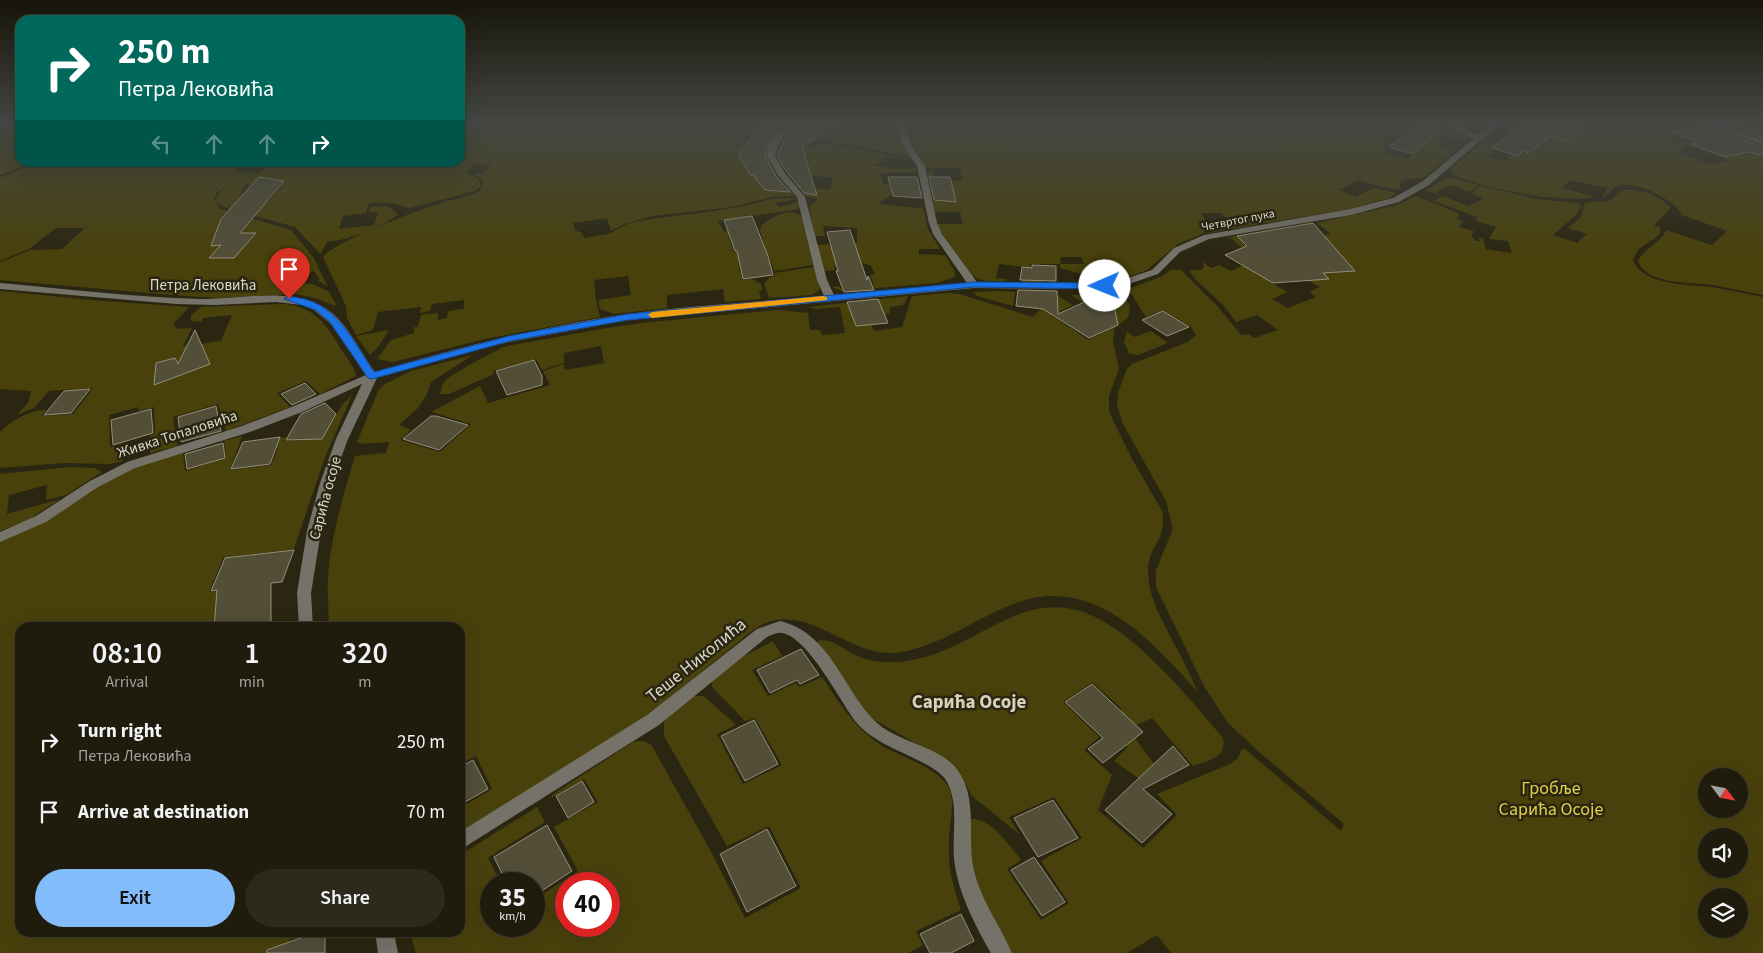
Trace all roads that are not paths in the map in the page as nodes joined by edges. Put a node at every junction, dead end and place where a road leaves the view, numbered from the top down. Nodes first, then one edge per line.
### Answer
1 (778, 166) edge
2 (921, 166) edge
3 (1446, 166) edge
4 (974, 284) junction
5 (0, 286) edge
6 (830, 298) junction
7 (372, 376) junction
8 (0, 537) edge
9 (306, 622) edge
10 (465, 839) edge
11 (385, 937) edge
12 (388, 953) edge
13 (1002, 953) edge

1 - 6 street
2 - 4 street
3 - 4 street, Четвртог пука
4 - 6 street, Четвртог пука
5 - 7 street, Петра Лековића
6 - 7 street, Четвртог пука
7 - 8 street, Живка Топаловића
7 - 9 street, Сарића осоје
10 - 13 street, Теше Николића
11 - 12 street

